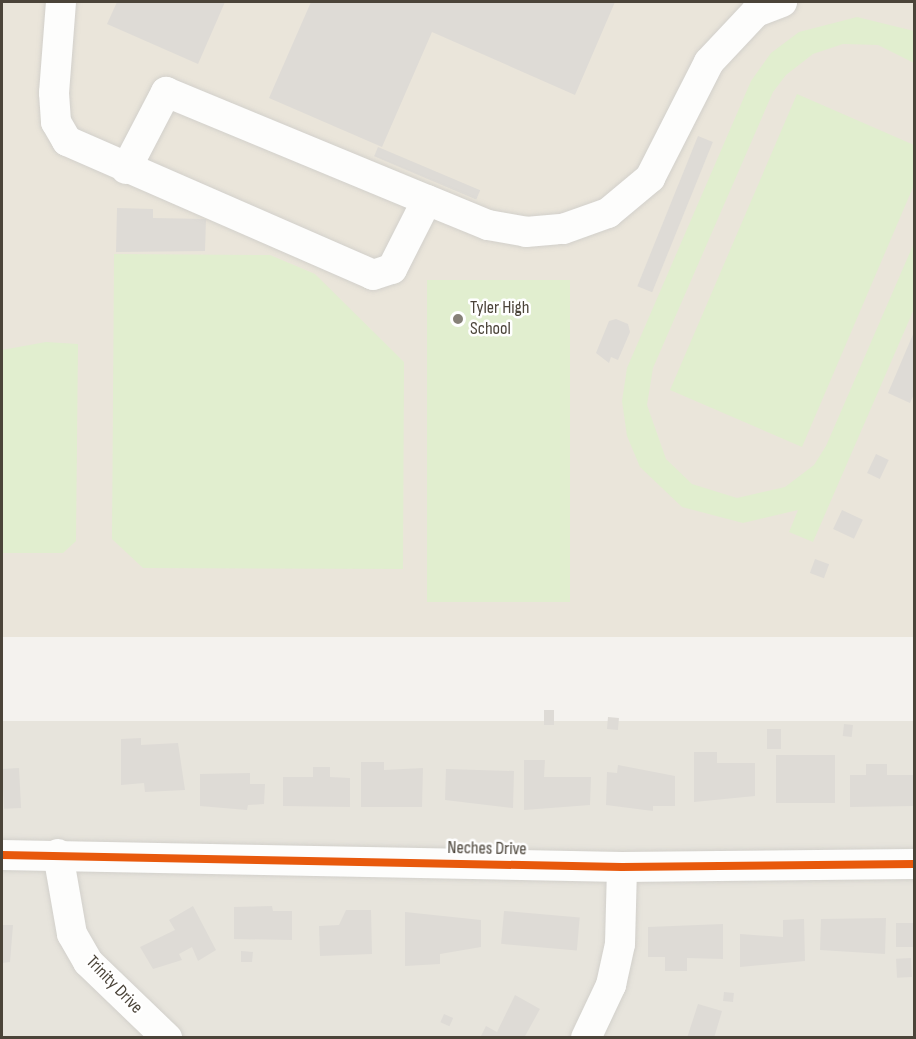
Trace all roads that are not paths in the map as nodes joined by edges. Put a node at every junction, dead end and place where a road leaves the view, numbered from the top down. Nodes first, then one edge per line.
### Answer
1 (61, 2) edge
2 (782, 2) edge
3 (126, 169) junction
4 (427, 200) junction
5 (58, 854) junction
6 (2, 855) edge
7 (915, 864) edge
8 (622, 867) junction
9 (167, 1038) edge
10 (586, 1038) edge

1 - 3 street
2 - 4 street
3 - 4 street
3 - 4 street
5 - 6 street, Neches Drive
5 - 8 street, Neches Drive
5 - 9 street, Trinity Drive
7 - 8 street, Neches Drive
8 - 10 street

